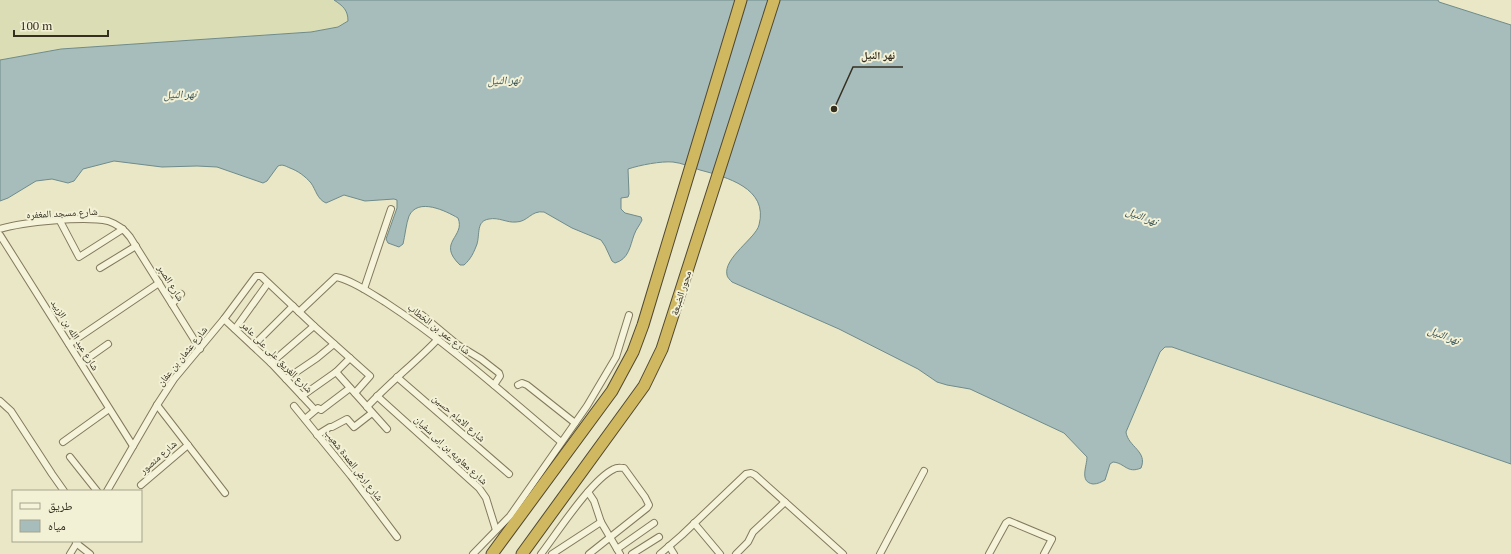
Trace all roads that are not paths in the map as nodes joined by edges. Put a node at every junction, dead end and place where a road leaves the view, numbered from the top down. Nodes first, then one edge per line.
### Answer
1 (741, 0) edge
2 (774, 0) edge
3 (391, 210) dead end
4 (60, 221) junction
5 (0, 229) edge
6 (123, 229) junction
7 (0, 235) edge
8 (136, 246) junction
9 (100, 268) dead end
10 (159, 283) junction
11 (268, 283) junction
12 (364, 289) junction
13 (182, 294) dead end
14 (172, 304) junction
15 (293, 306) junction
16 (299, 312) junction
17 (422, 315) dead end
18 (629, 315) dead end
19 (224, 319) junction
20 (314, 326) junction
21 (235, 329) junction
22 (437, 340) junction
23 (69, 344) junction
24 (108, 344) dead end
25 (334, 344) junction
26 (253, 346) junction
27 (200, 349) junction
28 (350, 358) junction
29 (81, 363) junction
30 (271, 363) junction
31 (336, 372) junction
32 (397, 377) junction
33 (286, 379) junction
34 (494, 385) junction
35 (518, 385) dead end
36 (350, 388) junction
37 (355, 393) junction
38 (302, 396) junction
39 (377, 396) junction
40 (0, 401) edge
41 (157, 405) junction
42 (294, 406) dead end
43 (367, 407) junction
44 (109, 409) junction
45 (315, 410) junction
46 (372, 413) junction
47 (305, 419) junction
48 (575, 423) junction
49 (387, 429) dead end
50 (317, 435) junction
51 (63, 442) dead end
52 (561, 442) junction
53 (188, 445) junction
54 (133, 446) junction
55 (70, 457) dead end
56 (924, 471) dead end
57 (509, 474) dead end
58 (141, 485) dead end
59 (63, 490) edge
60 (96, 490) edge
61 (108, 490) edge
62 (588, 492) junction
63 (225, 494) dead end
64 (785, 502) junction
65 (601, 522) junction
66 (694, 522) junction
67 (654, 523) dead end
68 (496, 530) junction
69 (397, 537) dead end
70 (659, 537) dead end
71 (610, 538) junction
72 (77, 542) edge
73 (669, 546) junction
74 (618, 551) edge
75 (740, 553) edge
76 (70, 554) edge
77 (90, 554) edge
78 (473, 554) edge
79 (492, 554) edge
80 (522, 554) edge
81 (541, 554) edge
82 (552, 554) edge
83 (589, 554) edge
84 (632, 554) edge
85 (660, 554) edge
86 (674, 554) edge
87 (720, 554) edge
88 (843, 554) edge
89 (880, 554) edge
90 (989, 554) edge
91 (1044, 554) edge

1 - 79 highway
2 - 80 highway, محور الضبعة
3 - 12 street
4 - 5 street, شارع مسجد المغفره
4 - 6 street, شارع مسجد المغفره
4 - 6 street
6 - 8 street, شارع الصبر
7 - 23 street, شارع عبد الله بن الزبيد
8 - 9 street
8 - 10 street, شارع الصبر
10 - 14 street, شارع الصبر
10 - 23 street
11 - 15 street
11 - 19 street, شارع عثمان بن عفان
11 - 21 street
12 - 16 street, شارع عمر بن الخطاب
12 - 22 street, شارع عمر بن الخطاب
13 - 14 street
14 - 27 street, شارع الصبر
15 - 16 street
15 - 26 street
16 - 20 street
17 - 34 street
18 - 48 street
19 - 21 street, شارع الغريق على على عامر
19 - 27 street, شارع عثمان بن عفان
20 - 25 street
20 - 30 street
21 - 26 street, شارع الغريق على على عامر
22 - 32 street
22 - 34 street, شارع عمر بن الخطاب
23 - 29 street, شارع عبد الله بن الزبيد
24 - 29 street
25 - 28 street
25 - 33 street
26 - 30 street, شارع الغريق على على عامر
27 - 41 street, شارع عثمان بن عفان
28 - 31 street
28 - 37 street
29 - 44 street, شارع عبد الله بن الزبيد
30 - 33 street, شارع الغريق على على عامر
31 - 36 street
31 - 38 street
32 - 39 street
32 - 57 street, شارع الامام حسين
33 - 38 street, شارع الغريق على على عامر
34 - 52 street, شارع عمر بن الخطاب
35 - 48 street
36 - 37 street
36 - 45 street
37 - 43 street
38 - 45 street, شارع الغريق على على عامر
39 - 43 street
39 - 68 street, شارع معاويه بن ابى سفيان
40 - 59 street
41 - 53 street
41 - 54 street, شارع عثمان بن عفان
42 - 47 street, شارع ارض العمدة شعيب
43 - 46 street
44 - 51 street
44 - 54 street, شارع عبد الله بن الزبيد
45 - 47 street
46 - 49 street
46 - 50 street
47 - 50 street, شارع ارض العمدة شعيب
48 - 52 street
50 - 69 street, شارع ارض العمدة شعيب
52 - 68 street
53 - 58 street, شارع منصور
53 - 63 street
54 - 61 street, شارع عثمان بن عفان
55 - 60 street
56 - 89 street
62 - 65 street
62 - 71 street
62 - 81 street
64 - 66 street
64 - 75 street
64 - 88 street
65 - 71 street
65 - 82 street
66 - 73 street
66 - 87 street
67 - 74 street
68 - 78 street
70 - 84 street
71 - 74 street
71 - 83 street
72 - 76 street
72 - 77 street
73 - 85 street
73 - 86 street
90 - 91 street

